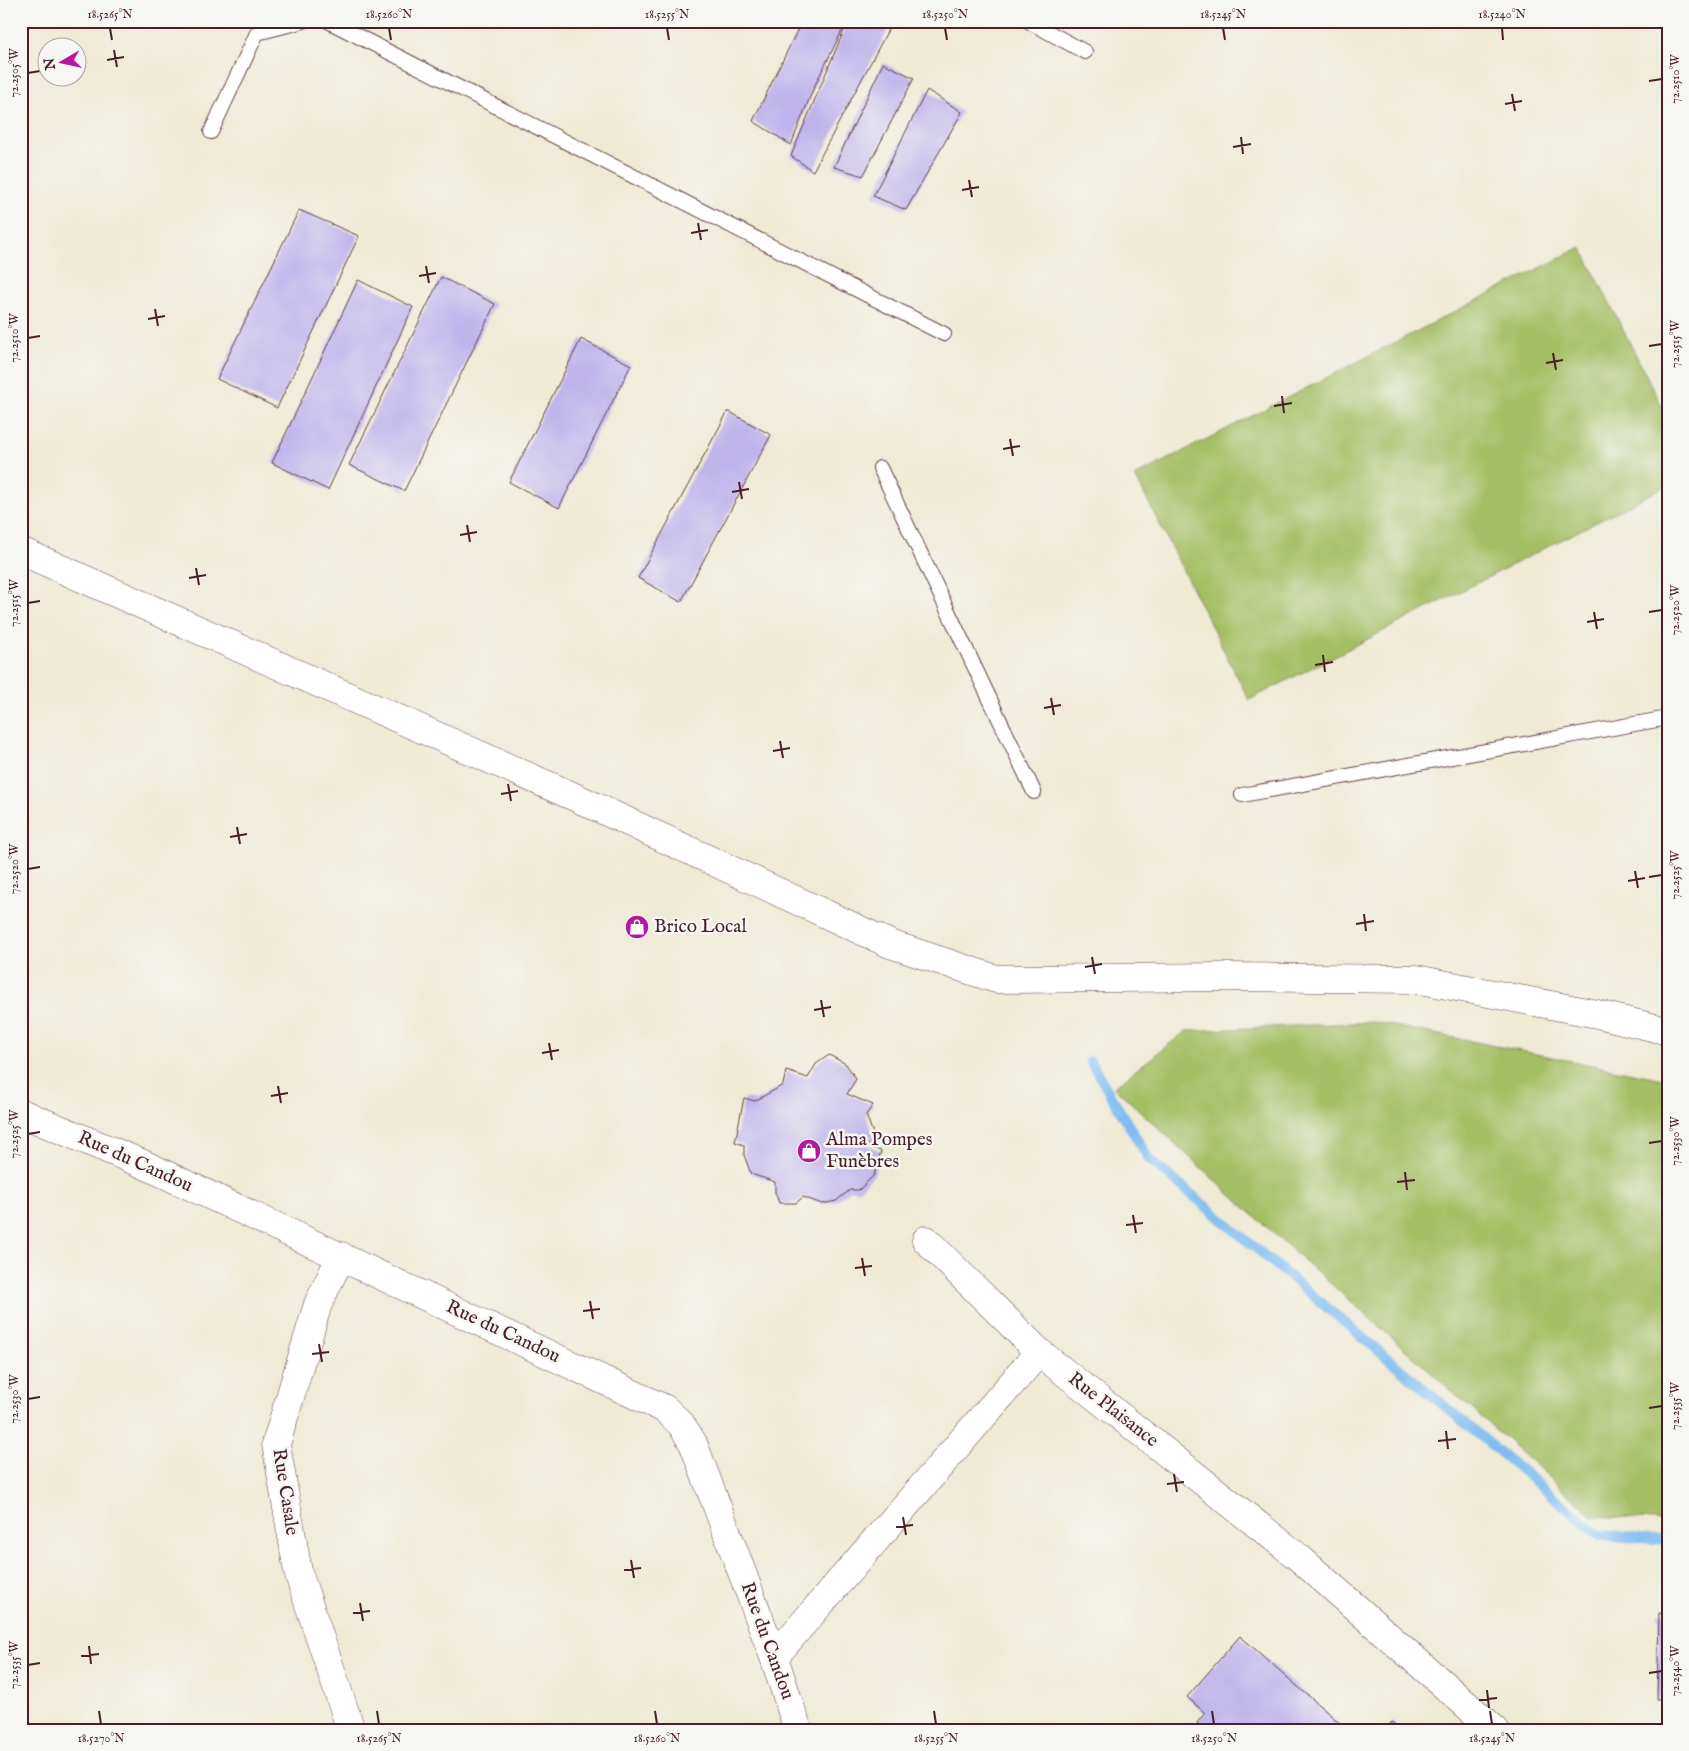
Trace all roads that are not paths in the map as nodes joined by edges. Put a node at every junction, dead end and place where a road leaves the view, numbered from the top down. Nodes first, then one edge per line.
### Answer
1 (304, 21) edge
2 (328, 21) edge
3 (1028, 21) edge
4 (1085, 52) dead end
5 (210, 132) dead end
6 (944, 334) dead end
7 (880, 468) dead end
8 (21, 551) edge
9 (1668, 718) edge
10 (1034, 792) dead end
11 (1242, 795) dead end
12 (1668, 1031) edge
13 (21, 1113) edge
14 (926, 1240) dead end
15 (341, 1256) junction
16 (1039, 1352) junction
17 (774, 1658) junction
18 (351, 1730) edge
19 (798, 1730) edge
20 (1495, 1730) edge

1 - 5 lane
2 - 6 lane
3 - 4 lane
7 - 10 lane
8 - 12 street
9 - 11 lane
13 - 15 street, Rue du Candou
14 - 16 street, Rue Plaisance
15 - 17 street, Rue du Candou
15 - 18 street, Rue Casale
16 - 17 street
16 - 20 street, Rue Plaisance
17 - 19 street, Rue du Candou

